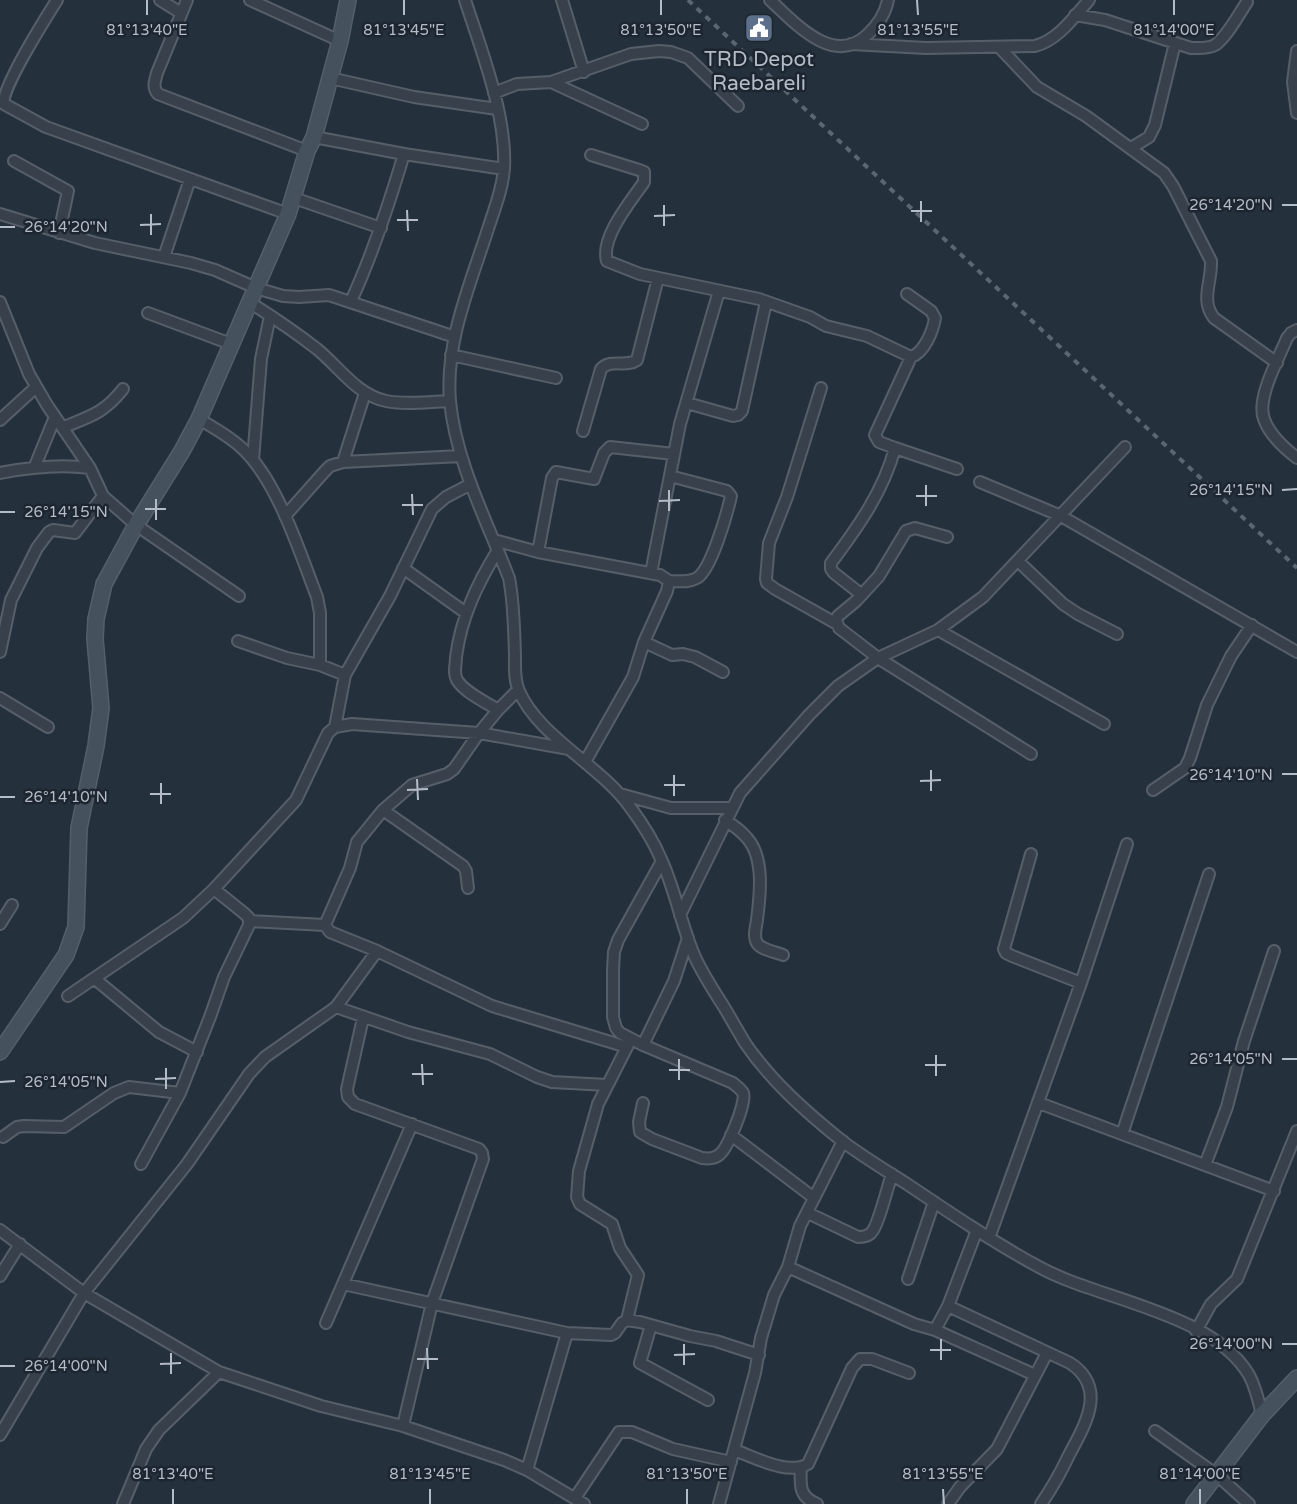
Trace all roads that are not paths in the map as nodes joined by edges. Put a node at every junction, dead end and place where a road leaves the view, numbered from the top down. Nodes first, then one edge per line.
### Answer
1 (57, 0) edge
2 (160, 0) edge
3 (187, 0) edge
4 (250, 0) edge
5 (348, 0) edge
6 (465, 0) edge
7 (562, 0) edge
8 (770, 0) edge
9 (888, 0) edge
10 (1089, 0) edge
11 (1247, 3) dead end
12 (181, 13) junction
13 (1075, 15) junction
14 (340, 42) junction
15 (1175, 43) junction
16 (851, 44) junction
17 (1000, 48) junction
18 (1297, 51) edge
19 (584, 72) junction
20 (330, 78) junction
21 (551, 82) junction
22 (494, 93) junction
23 (738, 106) dead end
24 (1296, 108) edge
25 (497, 109) junction
26 (642, 124) dead end
27 (314, 137) junction
28 (1131, 148) junction
29 (307, 151) junction
30 (404, 154) junction
31 (591, 155) dead end
32 (14, 161) dead end
33 (504, 169) junction
34 (190, 179) junction
35 (294, 198) junction
36 (0, 214) edge
37 (288, 214) junction
38 (381, 228) junction
39 (59, 232) junction
40 (164, 257) junction
41 (658, 278) junction
42 (256, 288) junction
43 (719, 291) junction
44 (907, 294) dead end
45 (0, 302) edge
46 (249, 302) junction
47 (351, 302) junction
48 (766, 302) junction
49 (148, 313) dead end
50 (270, 316) junction
51 (1297, 330) edge
52 (455, 337) junction
53 (231, 344) junction
54 (451, 355) junction
55 (911, 357) junction
56 (1277, 363) junction
57 (556, 378) dead end
58 (36, 387) junction
59 (820, 388) dead end
60 (123, 389) dead end
61 (365, 393) junction
62 (450, 401) junction
63 (687, 403) junction
64 (55, 417) junction
65 (199, 418) junction
66 (0, 420) edge
67 (64, 427) junction
68 (583, 431) dead end
69 (1125, 447) dead end
70 (895, 448) junction
71 (674, 454) junction
72 (461, 456) junction
73 (1297, 458) edge
74 (253, 460) junction
75 (343, 462) junction
76 (35, 466) junction
77 (90, 468) junction
78 (957, 470) dead end
79 (0, 473) edge
80 (670, 476) junction
81 (980, 482) dead end
82 (471, 484) junction
83 (103, 496) junction
84 (285, 516) junction
85 (1061, 516) junction
86 (136, 525) junction
87 (947, 537) dead end
88 (496, 545) junction
89 (538, 552) junction
90 (1018, 561) junction
91 (403, 568) junction
92 (651, 573) junction
93 (669, 581) junction
94 (862, 595) junction
95 (239, 596) dead end
96 (0, 597) edge
97 (11, 600) junction
98 (466, 613) junction
99 (837, 624) junction
100 (1252, 625) junction
101 (938, 630) junction
102 (1117, 634) dead end
103 (238, 641) dead end
104 (644, 642) junction
105 (0, 652) edge
106 (1297, 652) edge
107 (878, 658) junction
108 (320, 665) junction
109 (723, 672) dead end
110 (345, 675) junction
111 (518, 690) junction
112 (0, 698) edge
113 (498, 710) junction
114 (1104, 724) dead end
115 (48, 727) dead end
116 (335, 727) junction
117 (479, 734) junction
118 (570, 749) junction
119 (1031, 754) dead end
120 (585, 762) junction
121 (1153, 790) dead end
122 (620, 794) junction
123 (732, 808) junction
124 (383, 810) junction
125 (725, 820) junction
126 (1127, 844) dead end
127 (1032, 854) dead end
128 (662, 861) junction
129 (1209, 874) dead end
130 (468, 888) dead end
131 (214, 890) junction
132 (12, 905) dead end
133 (680, 915) junction
134 (250, 921) junction
135 (0, 924) edge
136 (325, 925) junction
137 (688, 938) junction
138 (377, 951) junction
139 (1274, 951) dead end
140 (783, 955) dead end
141 (95, 979) junction
142 (1081, 982) junction
143 (68, 996) dead end
144 (336, 1007) junction
145 (363, 1018) junction
146 (629, 1043) junction
147 (643, 1045) junction
148 (0, 1052) edge
149 (197, 1052) junction
150 (607, 1085) junction
151 (180, 1093) junction
152 (643, 1103) dead end
153 (1039, 1103) junction
154 (412, 1124) junction
155 (1297, 1131) edge
156 (1122, 1134) junction
157 (731, 1135) junction
158 (3, 1137) dead end
159 (843, 1141) junction
160 (141, 1164) dead end
161 (1205, 1165) junction
162 (892, 1174) junction
163 (1274, 1191) junction
164 (814, 1198) junction
165 (934, 1202) junction
166 (808, 1213) junction
167 (0, 1230) edge
168 (977, 1230) junction
169 (989, 1238) junction
170 (20, 1244) junction
171 (788, 1267) junction
172 (0, 1276) edge
173 (908, 1279) dead end
174 (343, 1284) junction
175 (84, 1293) junction
176 (432, 1303) junction
177 (948, 1306) junction
178 (627, 1320) junction
179 (326, 1323) dead end
180 (651, 1325) junction
181 (936, 1330) junction
182 (1196, 1330) junction
183 (567, 1333) junction
184 (1047, 1353) junction
185 (759, 1355) junction
186 (219, 1372) junction
187 (909, 1373) dead end
188 (1035, 1375) junction
189 (1297, 1378) edge
190 (708, 1400) dead end
191 (1262, 1415) junction
192 (403, 1426) junction
193 (1155, 1431) dead end
194 (0, 1435) edge
195 (734, 1450) junction
196 (730, 1462) junction
197 (801, 1468) junction
198 (527, 1470) junction
199 (1217, 1475) junction
200 (579, 1501) edge
201 (123, 1504) edge
202 (719, 1504) edge
203 (817, 1504) edge
204 (948, 1504) edge
205 (1041, 1504) edge
206 (1194, 1504) edge
207 (1249, 1504) edge

1 - 34 street
2 - 12 street
3 - 12 street
4 - 14 street
5 - 14 street
6 - 22 street
7 - 19 street
8 - 16 street
9 - 16 street
10 - 13 street
11 - 15 street
12 - 29 street
13 - 15 street
13 - 17 street
14 - 20 street
15 - 28 street
16 - 17 street
17 - 28 street
18 - 24 street
19 - 21 street
19 - 23 street
20 - 25 street
20 - 27 street
21 - 22 street
21 - 26 street
22 - 25 street
25 - 33 street
27 - 29 street
27 - 30 street
28 - 56 street
29 - 35 street
30 - 33 street
30 - 38 street
31 - 41 street
32 - 39 street
33 - 52 street
34 - 37 street
34 - 40 street
35 - 37 street
35 - 38 street
36 - 39 street
37 - 42 street
38 - 47 street
39 - 40 street
40 - 42 street
41 - 43 street
41 - 68 street
42 - 46 street
42 - 47 street
43 - 48 street
43 - 63 street
44 - 55 street
45 - 58 street
46 - 50 street
46 - 53 street
47 - 52 street
48 - 55 street
48 - 63 street
49 - 53 street
50 - 61 street
50 - 74 street
51 - 56 street
52 - 54 street
53 - 65 street
54 - 57 street
54 - 62 street
55 - 70 street
56 - 73 street
58 - 64 street
58 - 66 street
59 - 99 street
60 - 67 street
61 - 62 street
61 - 75 street
62 - 72 street
63 - 71 street
64 - 67 street
64 - 76 street
65 - 74 street
65 - 86 street
67 - 77 street
69 - 85 street
70 - 78 street
70 - 94 street
71 - 80 street
71 - 89 street
72 - 75 street
72 - 82 street
74 - 84 street
75 - 84 street
76 - 77 street
76 - 79 street
77 - 83 street
80 - 92 street
80 - 93 street
81 - 85 street
82 - 88 street
82 - 91 street
83 - 86 street
83 - 97 street
84 - 108 street
85 - 90 street
85 - 100 street
86 - 95 street
86 - 148 street
87 - 94 street
88 - 89 street
88 - 98 street
88 - 111 street
89 - 92 street
90 - 101 street
90 - 102 street
91 - 98 street
91 - 110 street
92 - 93 street
93 - 104 street
94 - 99 street
96 - 97 street
97 - 105 street
98 - 113 street
99 - 107 street
100 - 106 street
100 - 121 street
101 - 107 street
101 - 114 street
103 - 108 street
104 - 109 street
104 - 120 street
107 - 119 street
107 - 123 street
108 - 110 street
110 - 116 street
111 - 113 street
111 - 118 street
112 - 115 street
113 - 117 street
116 - 117 street
116 - 131 street
117 - 118 street
117 - 124 street
118 - 120 street
120 - 122 street
122 - 123 street
122 - 128 street
123 - 125 street
124 - 130 street
124 - 136 street
125 - 133 street
125 - 140 street
126 - 142 street
127 - 142 street
128 - 133 street
128 - 146 street
129 - 156 street
131 - 134 street
131 - 141 street
132 - 135 street
133 - 137 street
134 - 136 street
134 - 149 street
136 - 138 street
137 - 147 street
137 - 159 street
138 - 144 street
138 - 146 street
139 - 161 street
141 - 143 street
141 - 149 street
142 - 153 street
144 - 145 street
144 - 175 street
145 - 150 street
145 - 154 street
146 - 147 street
146 - 150 street
147 - 157 street
149 - 151 street
150 - 178 street
151 - 158 street
151 - 160 street
152 - 157 street
153 - 156 street
153 - 169 street
154 - 174 street
154 - 176 street
155 - 163 street
156 - 161 street
157 - 164 street
159 - 162 street
159 - 164 street
161 - 163 street
162 - 165 street
162 - 166 street
163 - 182 street
164 - 166 street
165 - 168 street
165 - 173 street
166 - 171 street
167 - 170 street
168 - 169 street
168 - 177 street
169 - 182 street
170 - 172 street
170 - 175 street
171 - 181 street
171 - 185 street
174 - 176 street
174 - 179 street
175 - 186 street
175 - 194 street
176 - 183 street
176 - 192 street
177 - 181 street
177 - 184 street
178 - 180 street
178 - 183 street
180 - 185 street
180 - 190 street
181 - 188 street
182 - 191 street
183 - 198 street
184 - 188 street
184 - 205 street
185 - 195 street
186 - 192 street
186 - 201 street
187 - 197 street
188 - 204 street
189 - 191 street
191 - 199 street
192 - 198 street
193 - 199 street
195 - 196 street
195 - 197 street
196 - 200 street
196 - 202 street
197 - 203 street
198 - 200 street
199 - 206 street
199 - 207 street

